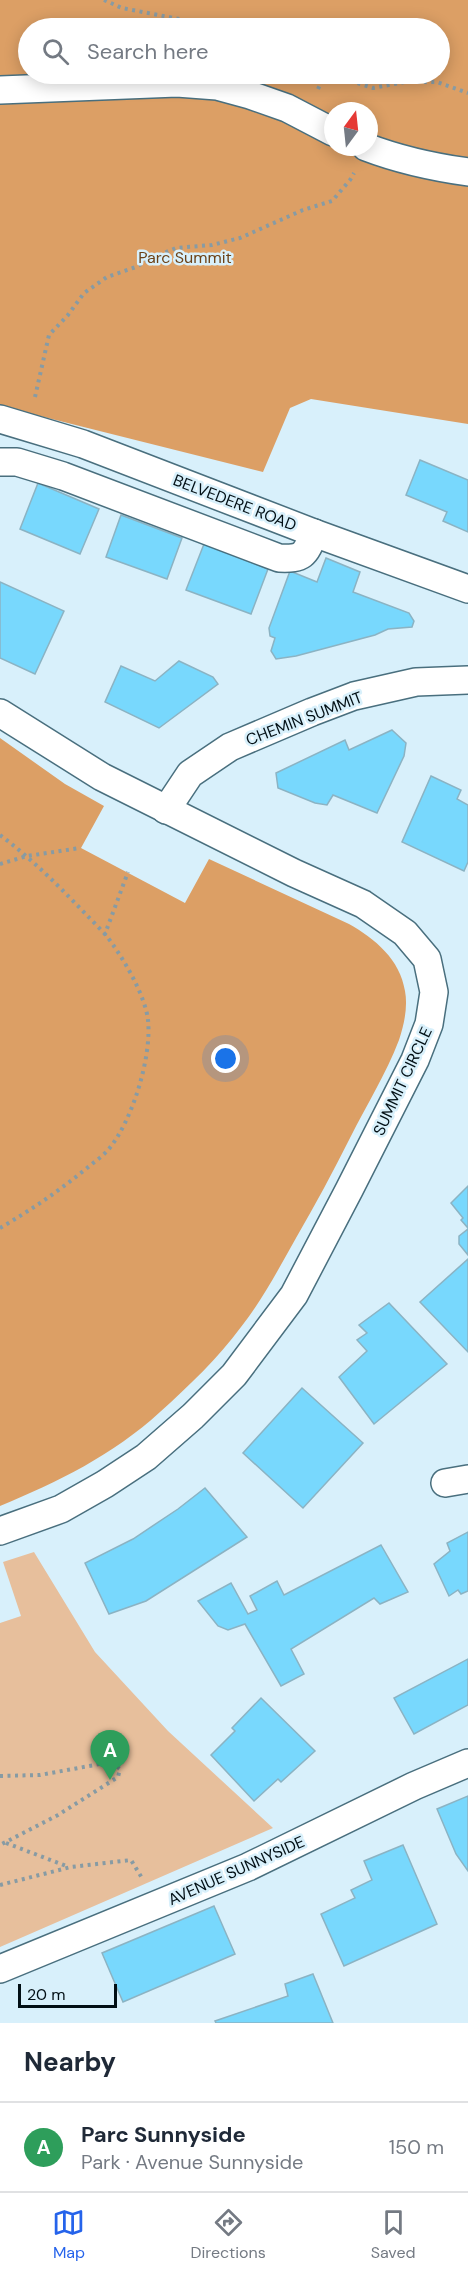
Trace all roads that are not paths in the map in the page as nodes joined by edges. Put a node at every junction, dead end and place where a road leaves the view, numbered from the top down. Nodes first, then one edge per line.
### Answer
1 (152, 84) edge
2 (190, 84) edge
3 (0, 90) edge
4 (324, 127) edge
5 (378, 151) edge
6 (468, 172) edge
7 (0, 419) edge
8 (0, 462) edge
9 (314, 533) junction
10 (468, 589) edge
11 (468, 680) edge
12 (0, 713) edge
13 (166, 810) junction
14 (0, 1531) edge
15 (468, 1764) edge
16 (0, 1969) edge

1 - 3 street
2 - 4 street
5 - 6 street
7 - 9 street, BELVEDERE ROAD
8 - 9 street
9 - 10 street, BELVEDERE ROAD
11 - 13 street, CHEMIN SUMMIT
12 - 13 street, SUMMIT CIRCLE
13 - 14 street, SUMMIT CIRCLE
15 - 16 street, AVENUE SUNNYSIDE

